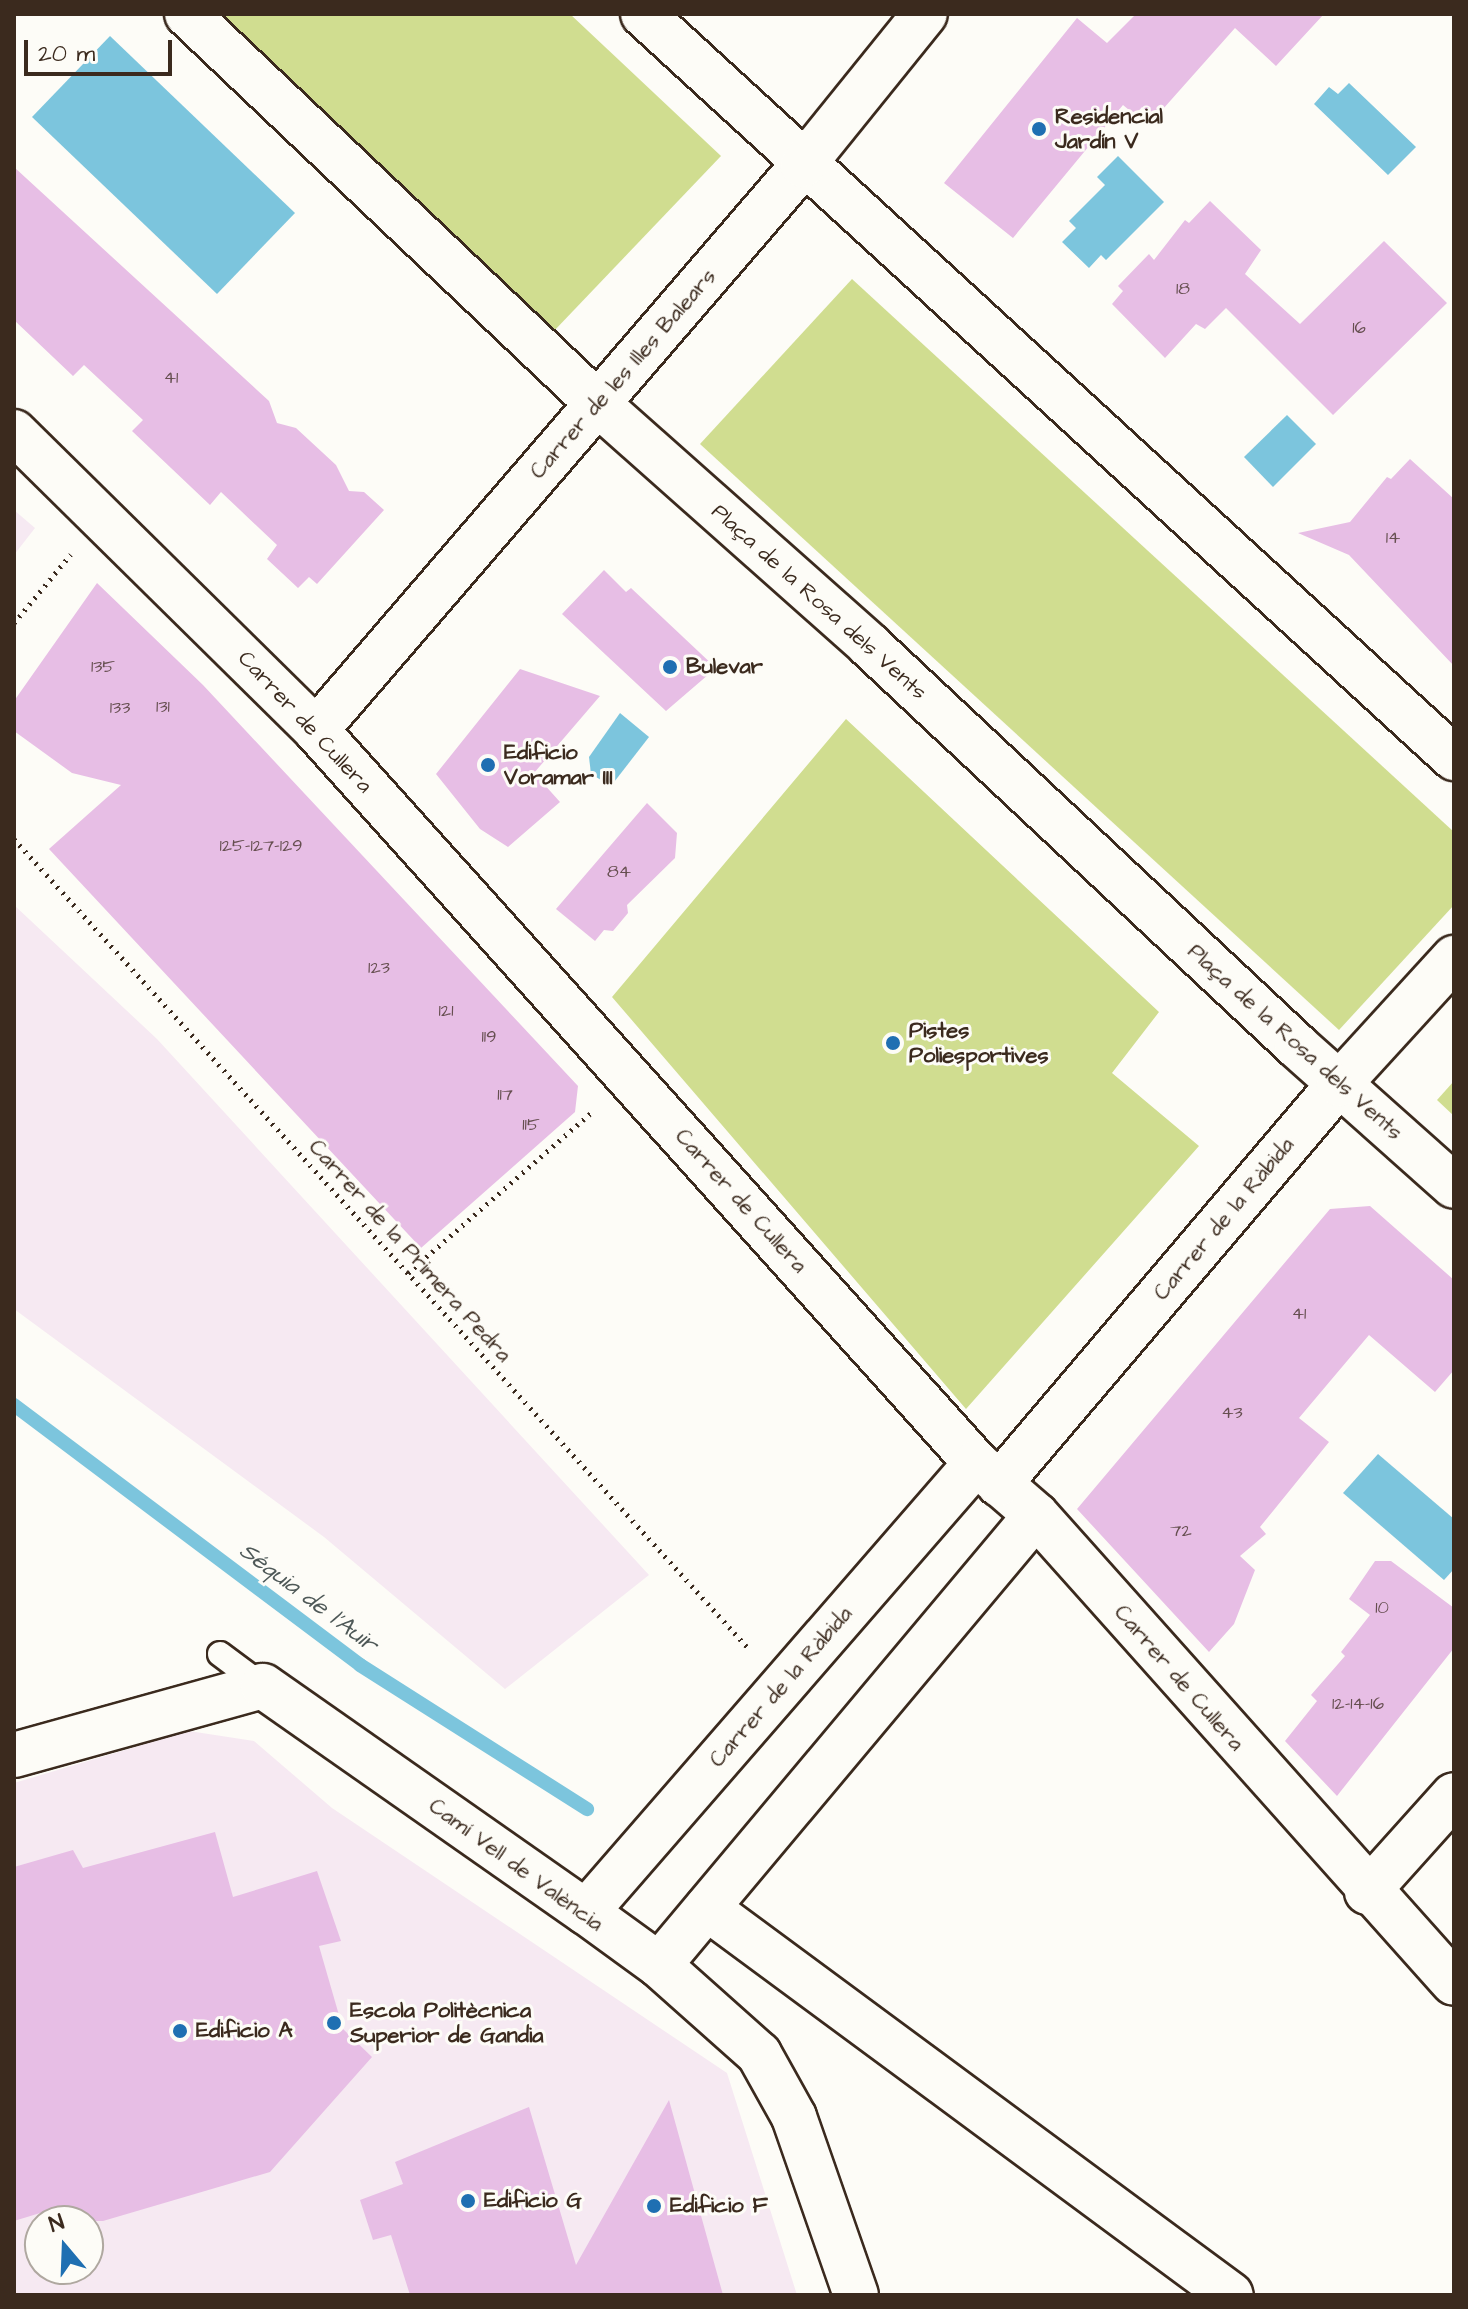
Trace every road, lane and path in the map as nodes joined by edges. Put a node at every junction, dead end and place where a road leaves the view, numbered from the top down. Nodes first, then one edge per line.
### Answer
1 (187, 14) edge
2 (643, 14) edge
3 (925, 14) edge
4 (803, 165) junction
5 (598, 404) junction
6 (14, 432) edge
7 (102, 516) junction
8 (14, 623) edge
9 (316, 730) junction
10 (1454, 758) edge
11 (14, 839) edge
12 (1454, 958) edge
13 (630, 1078) junction
14 (1339, 1084) junction
15 (1454, 1186) edge
16 (408, 1273) junction
17 (988, 1473) junction
18 (1036, 1515) junction
19 (220, 1654) dead end
20 (782, 1685) junction
21 (263, 1686) junction
22 (14, 1755) edge
23 (1454, 1795) edge
24 (1367, 1892) junction
25 (707, 1908) junction
26 (586, 1912) junction
27 (659, 1965) junction
28 (1454, 1983) edge
29 (856, 2295) edge
30 (1231, 2295) edge

1 - 5 street, Plaça de la Rosa dels Vents
2 - 4 street
3 - 4 street, Carrer de les Illes Balears
4 - 5 street, Carrer de les Illes Balears
4 - 10 street
5 - 9 street, Carrer de les Illes Balears
5 - 14 street, Plaça de la Rosa dels Vents
6 - 7 street, Carrer de Cullera
7 - 8 path
7 - 9 street, Carrer de Cullera
9 - 13 street, Carrer de Cullera
11 - 16 path, Carrer de la Primera Pedra
12 - 14 street, Carrer de la Ràbida
13 - 16 path
13 - 17 street, Carrer de Cullera
14 - 15 street, Plaça de la Rosa dels Vents
14 - 17 street, Carrer de la Ràbida
16 - 20 path, Carrer de la Primera Pedra
17 - 18 street, Carrer de Cullera
17 - 20 street, Carrer de la Ràbida
18 - 24 street, Carrer de Cullera
18 - 25 street
19 - 21 lane
20 - 26 street, Carrer de la Ràbida
21 - 22 street
21 - 26 street, Camí Vell de València
23 - 24 street
24 - 28 street, Carrer de Cullera
25 - 27 street
25 - 30 street
26 - 27 street, Camí Vell de València
27 - 29 street, Camí Vell de València

